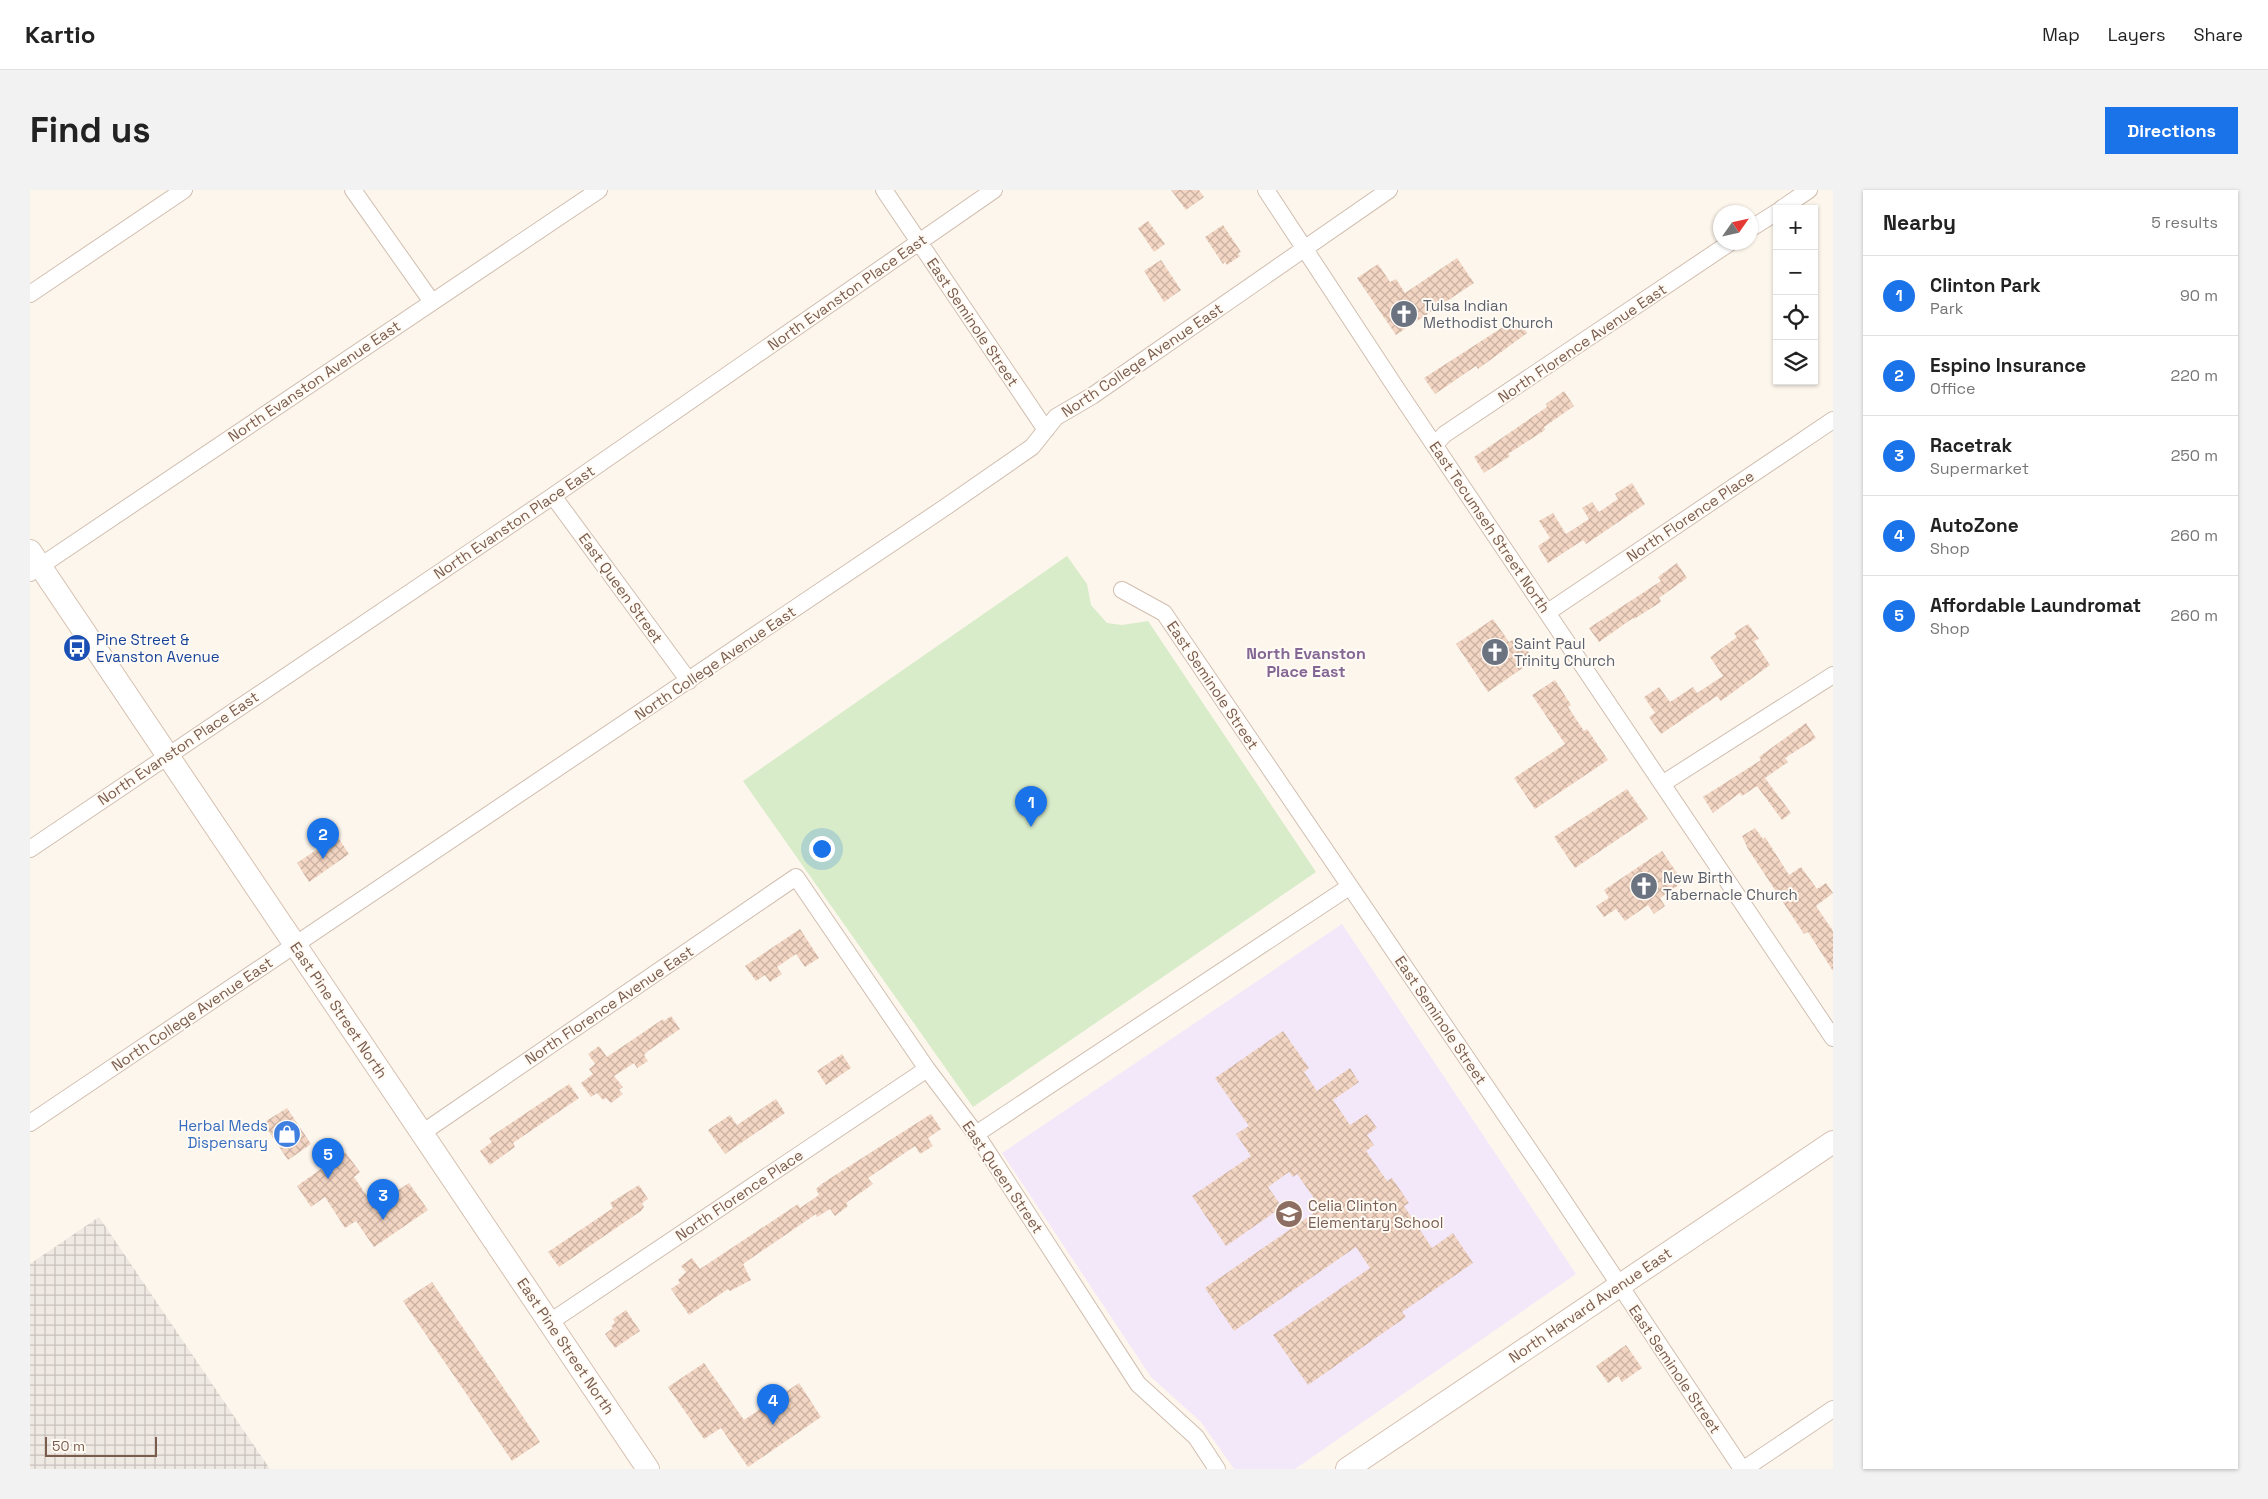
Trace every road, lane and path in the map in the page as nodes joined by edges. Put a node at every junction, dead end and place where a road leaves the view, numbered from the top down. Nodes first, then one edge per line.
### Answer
1 (184, 190) edge
2 (353, 190) edge
3 (599, 190) edge
4 (884, 190) edge
5 (994, 190) edge
6 (1266, 190) edge
7 (1389, 190) edge
8 (1809, 190) edge
9 (1787, 205) edge
10 (1773, 215) edge
11 (1758, 224) edge
12 (918, 243) junction
13 (1306, 248) junction
14 (1719, 250) edge
15 (30, 294) edge
16 (432, 302) junction
17 (1833, 420) edge
18 (1046, 430) junction
19 (1434, 445) junction
20 (553, 496) junction
21 (33, 563) edge
22 (1122, 590) dead end
23 (1548, 612) junction
24 (1833, 675) edge
25 (689, 681) junction
26 (168, 755) junction
27 (1662, 784) junction
28 (30, 848) edge
29 (796, 877) joint
30 (1349, 888) junction
31 (295, 945) junction
32 (1833, 1038) edge
33 (927, 1068) junction
34 (30, 1123) edge
35 (422, 1133) junction
36 (976, 1134) junction
37 (1833, 1142) edge
38 (1619, 1285) junction
39 (550, 1322) junction
40 (1833, 1409) edge
41 (648, 1469) edge
42 (1217, 1469) edge
43 (1347, 1469) edge
44 (1743, 1469) edge

1 - 15 street
2 - 16 street
3 - 16 street, North Evanston Avenue East
4 - 12 street, East Seminole Street
5 - 12 street, North Evanston Place East
6 - 13 street, East Tecumseh Street North
7 - 13 street, North College Avenue East
8 - 9 street
10 - 11 street
12 - 18 street, East Seminole Street
12 - 20 street, North Evanston Place East
13 - 18 street, North College Avenue East
13 - 19 street, East Tecumseh Street North
14 - 19 street, North Florence Avenue East
16 - 21 street, North Evanston Avenue East
17 - 23 street, North Florence Place
18 - 25 street, North College Avenue East
19 - 23 street, East Tecumseh Street North
20 - 25 street, East Queen Street
20 - 26 street, North Evanston Place East
21 - 26 main road, East Pine Street North
22 - 30 street, East Seminole Street
23 - 27 street, East Tecumseh Street North
24 - 27 street
25 - 31 street, North College Avenue East
26 - 28 street, North Evanston Place East
26 - 31 main road, East Pine Street North
27 - 32 street, East Tecumseh Street North
29 - 33 street, East Queen Street
29 - 35 street, North Florence Avenue East
30 - 36 street
30 - 38 street, East Seminole Street
31 - 34 street, North College Avenue East
31 - 35 main road, East Pine Street North
33 - 36 street, East Queen Street
33 - 39 street, North Florence Place
35 - 39 main road, East Pine Street North
36 - 42 street, East Queen Street
37 - 38 main road, North Harvard Avenue East
38 - 43 main road, North Harvard Avenue East
38 - 44 street, East Seminole Street
39 - 41 main road, East Pine Street North
40 - 44 street

